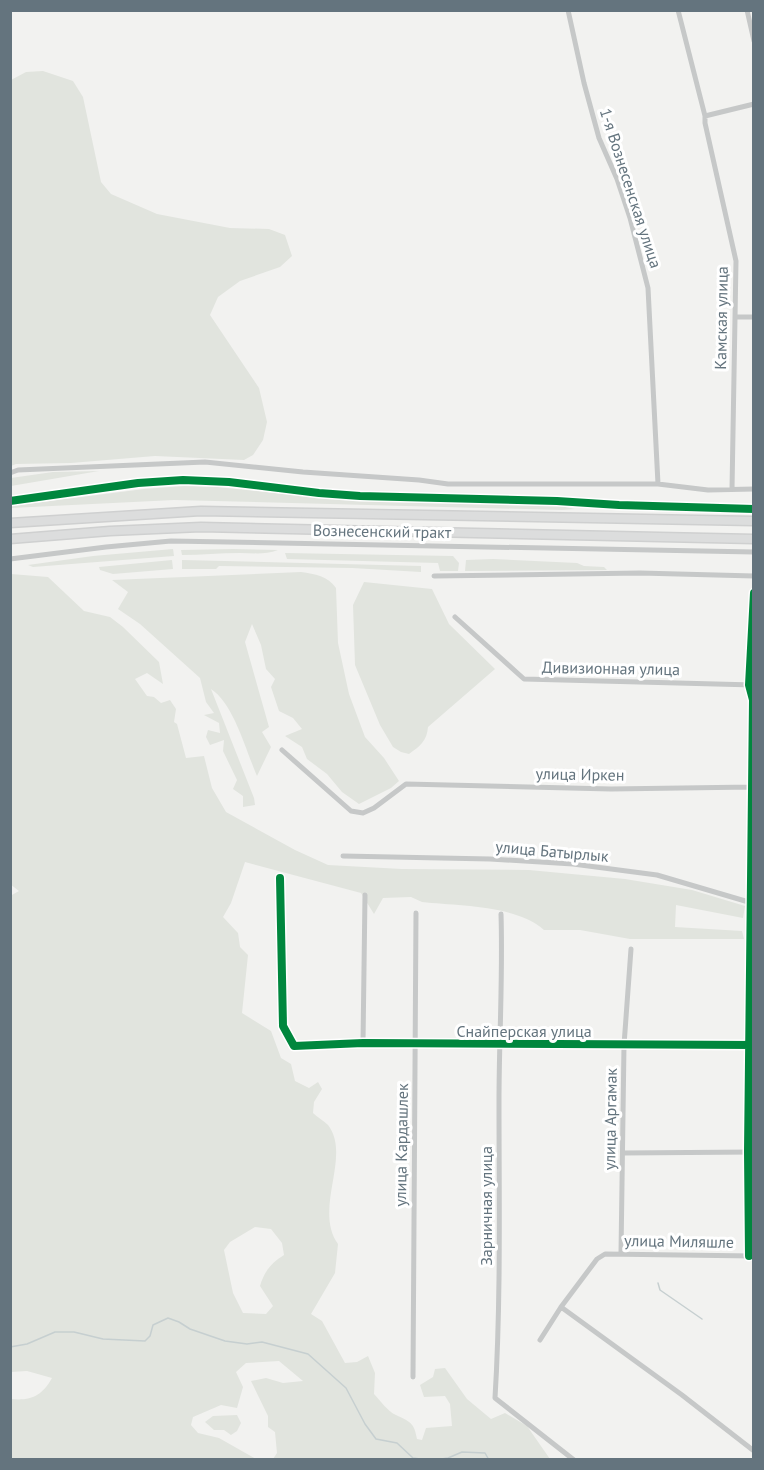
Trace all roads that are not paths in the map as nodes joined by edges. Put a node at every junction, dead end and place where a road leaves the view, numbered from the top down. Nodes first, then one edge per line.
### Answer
1 (568, 10) edge
2 (678, 10) edge
3 (747, 10) edge
4 (753, 41) edge
5 (753, 104) edge
6 (705, 116) junction
7 (735, 317) junction
8 (753, 317) edge
9 (10, 473) edge
10 (658, 484) junction
11 (732, 489) junction
12 (753, 489) edge
13 (10, 501) edge
14 (753, 509) edge
15 (753, 521) edge
16 (10, 523) edge
17 (753, 538) edge
18 (10, 539) edge
19 (753, 552) edge
20 (10, 559) edge
21 (434, 576) dead end
22 (753, 576) edge
23 (753, 593) edge
24 (455, 617) dead end
25 (751, 685) edge
26 (282, 750) dead end
27 (752, 787) edge
28 (343, 856) dead end
29 (280, 878) dead end
30 (365, 895) dead end
31 (752, 903) edge
32 (416, 914) dead end
33 (501, 914) dead end
34 (631, 949) dead end
35 (363, 1043) junction
36 (416, 1044) junction
37 (499, 1045) junction
38 (624, 1045) junction
39 (752, 1045) edge
40 (751, 1152) edge
41 (623, 1153) junction
42 (621, 1253) junction
43 (751, 1256) edge
44 (561, 1307) junction
45 (540, 1340) dead end
46 (413, 1377) dead end
47 (753, 1451) edge
48 (574, 1460) edge

1 - 10 street, 1-я Вознесенская улица
2 - 6 street, Камская улица
3 - 4 street
5 - 6 street
6 - 7 street, Камская улица
7 - 8 street
7 - 11 street, Камская улица
9 - 10 street
10 - 11 street
11 - 12 street
13 - 14 street
15 - 16 main road, Вознесенский тракт
17 - 18 main road, Вознесенский тракт
19 - 20 street
21 - 22 street
23 - 25 street
24 - 25 street, Дивизионная улица
25 - 27 street
26 - 27 street, улица Иркен
27 - 31 street
28 - 31 street, улица Батырлык
29 - 35 street, Снайперская улица
30 - 35 street
31 - 39 street
32 - 36 street, улица Кардашлек
33 - 37 street, Зарничная улица
34 - 38 street, улица Аргамак
35 - 36 street, Снайперская улица
36 - 37 street, Снайперская улица
36 - 46 street, улица Кардашлек
37 - 38 street, Снайперская улица
37 - 48 street, Зарничная улица
38 - 39 street, Снайперская улица
38 - 41 street, улица Аргамак
39 - 40 street
40 - 41 street
40 - 43 street
41 - 42 street, улица Аргамак
42 - 43 street, улица Миляшле
42 - 44 street, улица Миляшле
44 - 45 street
44 - 47 street

